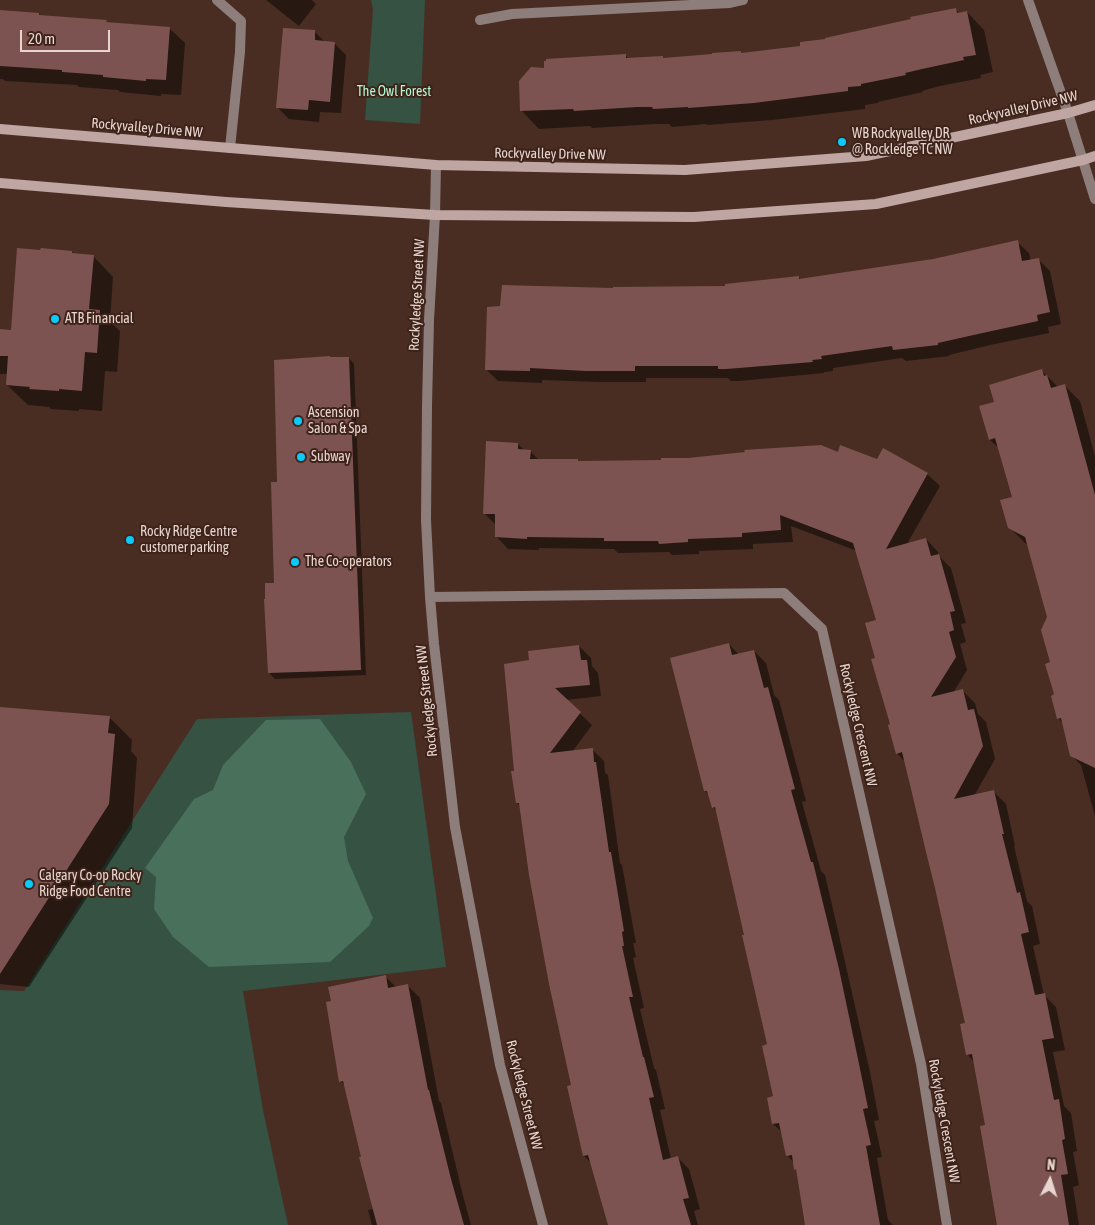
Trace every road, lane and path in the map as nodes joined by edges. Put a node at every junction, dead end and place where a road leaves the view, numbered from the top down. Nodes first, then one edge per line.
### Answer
1 (217, 0) edge
2 (743, 0) edge
3 (1028, 0) edge
4 (480, 20) dead end
5 (1095, 105) edge
6 (1068, 113) junction
7 (0, 129) edge
8 (230, 148) junction
9 (1095, 156) edge
10 (1083, 160) junction
11 (436, 165) junction
12 (0, 183) edge
13 (1095, 199) edge
14 (435, 215) junction
15 (430, 597) junction
16 (543, 1225) edge
17 (947, 1225) edge

1 - 8 street
2 - 4 street
3 - 6 street
5 - 6 street, Rockyvalley Drive NW
6 - 10 street
6 - 11 street, Rockyvalley Drive NW
7 - 8 street, Rockyvalley Drive NW
8 - 11 street, Rockyvalley Drive NW
9 - 10 street
10 - 13 street
10 - 14 street
11 - 14 street, Rockyledge Street NW
12 - 14 street
14 - 15 street, Rockyledge Street NW
15 - 16 street, Rockyledge Street NW
15 - 17 street, Rockyledge Crescent NW

